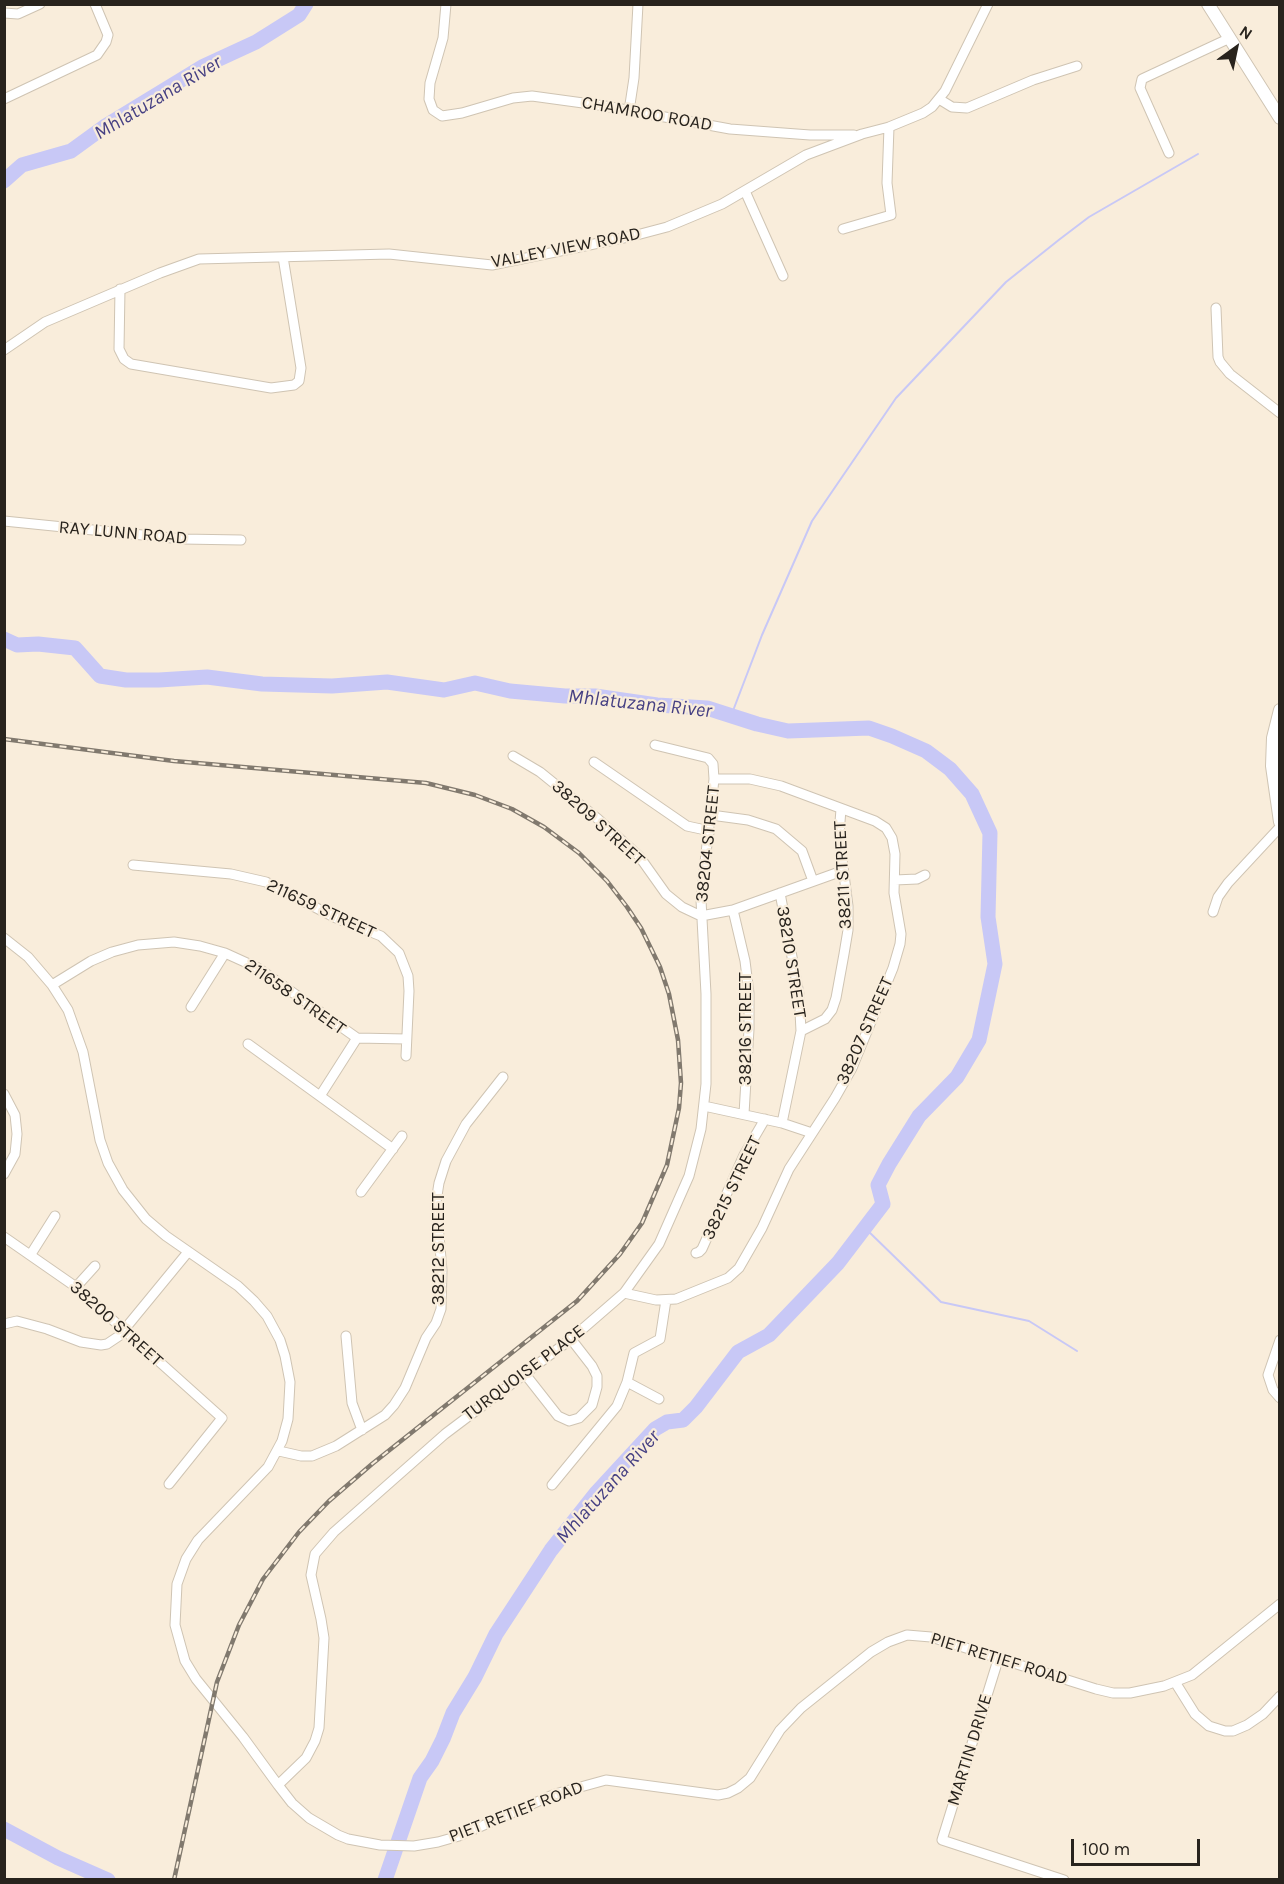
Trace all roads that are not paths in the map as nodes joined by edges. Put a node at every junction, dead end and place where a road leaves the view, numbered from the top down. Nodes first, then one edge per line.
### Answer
1 (40, 4) edge
2 (95, 4) edge
3 (446, 4) edge
4 (638, 4) edge
5 (988, 4) edge
6 (1208, 4) edge
7 (4, 13) edge
8 (1230, 38) junction
9 (1077, 66) dead end
10 (4, 99) edge
11 (939, 99) junction
12 (629, 111) junction
13 (1280, 118) edge
14 (889, 128) junction
15 (862, 134) junction
16 (1169, 153) dead end
17 (745, 191) junction
18 (843, 229) dead end
19 (283, 257) junction
20 (783, 276) dead end
21 (120, 289) junction
22 (1216, 308) dead end
23 (4, 350) edge
24 (1280, 413) edge
25 (4, 521) edge
26 (241, 540) dead end
27 (1280, 710) edge
28 (655, 745) dead end
29 (513, 756) dead end
30 (594, 762) dead end
31 (714, 778) junction
32 (841, 809) junction
33 (711, 815) junction
34 (1280, 822) edge
35 (1280, 827) edge
36 (710, 831) junction
37 (133, 865) dead end
38 (842, 871) junction
39 (925, 875) dead end
40 (895, 879) junction
41 (813, 881) junction
42 (780, 893) junction
43 (733, 910) junction
44 (1212, 912) dead end
45 (701, 916) junction
46 (4, 938) edge
47 (225, 953) junction
48 (52, 985) junction
49 (190, 1007) dead end
50 (801, 1031) junction
51 (357, 1038) junction
52 (406, 1039) junction
53 (248, 1044) dead end
54 (406, 1056) dead end
55 (502, 1077) dead end
56 (4, 1094) edge
57 (320, 1096) junction
58 (704, 1106) junction
59 (744, 1114) junction
60 (765, 1119) junction
61 (782, 1123) junction
62 (812, 1133) junction
63 (402, 1136) dead end
64 (393, 1149) junction
65 (4, 1174) edge
66 (361, 1192) dead end
67 (55, 1216) dead end
68 (4, 1237) edge
69 (188, 1252) junction
70 (696, 1253) dead end
71 (31, 1254) junction
72 (95, 1266) dead end
73 (76, 1287) junction
74 (624, 1293) junction
75 (666, 1300) junction
76 (4, 1324) edge
77 (124, 1331) junction
78 (346, 1336) dead end
79 (571, 1339) junction
80 (1280, 1340) edge
81 (525, 1374) junction
82 (627, 1382) junction
83 (1280, 1398) edge
84 (659, 1399) dead end
85 (362, 1430) junction
86 (279, 1451) junction
87 (169, 1485) dead end
88 (552, 1485) dead end
89 (1280, 1604) edge
90 (998, 1659) junction
91 (1175, 1682) junction
92 (1280, 1696) edge
93 (278, 1785) junction
94 (1064, 1880) edge

1 - 7 street
2 - 10 street
3 - 12 street, CHAMROO ROAD
4 - 12 street
5 - 11 street, VALLEY VIEW ROAD
6 - 8 main road
8 - 13 main road
8 - 16 street
9 - 11 street
11 - 14 street, VALLEY VIEW ROAD
12 - 15 street, CHAMROO ROAD
14 - 15 street, VALLEY VIEW ROAD
14 - 18 street
15 - 17 street, VALLEY VIEW ROAD
17 - 19 street, VALLEY VIEW ROAD
17 - 20 street
19 - 21 street, VALLEY VIEW ROAD
19 - 21 street
21 - 23 street, VALLEY VIEW ROAD
22 - 24 street
25 - 26 street, RAY LUNN ROAD
27 - 34 main road
28 - 31 street, 38204 STREET
29 - 45 street, 38209 STREET
30 - 36 street
31 - 32 street, 38207 STREET
31 - 33 street, 38204 STREET
32 - 38 street, 38211 STREET
32 - 40 street, 38207 STREET
33 - 36 street, 38204 STREET
33 - 41 street
35 - 44 street
36 - 45 street, 38204 STREET
37 - 52 street, 211659 STREET
38 - 41 street
38 - 50 street, 38211 STREET
39 - 40 street
40 - 62 street, 38207 STREET
41 - 42 street
42 - 43 street
42 - 50 street, 38210 STREET
43 - 45 street
43 - 59 street, 38216 STREET
45 - 58 street, TURQUOISE PLACE
46 - 48 street
47 - 48 street, 211658 STREET
47 - 49 street
47 - 51 street, 211658 STREET
48 - 69 street
50 - 61 street, 38210 STREET
51 - 52 street, 211658 STREET
51 - 57 street
52 - 54 street, 211659 STREET
53 - 57 street
55 - 85 street, 38212 STREET
56 - 65 street
57 - 64 street
58 - 59 street
58 - 74 street, TURQUOISE PLACE
59 - 60 street
60 - 61 street
60 - 70 street, 38215 STREET
61 - 62 street
62 - 75 street, 38207 STREET
63 - 64 street
64 - 66 street
67 - 71 street
68 - 71 street, 38200 STREET
69 - 77 street
69 - 86 street
71 - 73 street, 38200 STREET
72 - 73 street
73 - 77 street, 38200 STREET
74 - 75 street, 38207 STREET
74 - 79 street, TURQUOISE PLACE
75 - 82 street
76 - 77 street
77 - 87 street, 38200 STREET
78 - 85 street
79 - 81 street, TURQUOISE PLACE
79 - 81 street
80 - 83 street
81 - 93 street, TURQUOISE PLACE
82 - 84 street
82 - 88 street
85 - 86 street, 38212 STREET
86 - 93 street, PIET RETIEF ROAD
89 - 91 street, PIET RETIEF ROAD
90 - 91 street, PIET RETIEF ROAD
90 - 93 street, PIET RETIEF ROAD
90 - 94 street, MARTIN DRIVE
91 - 92 street

